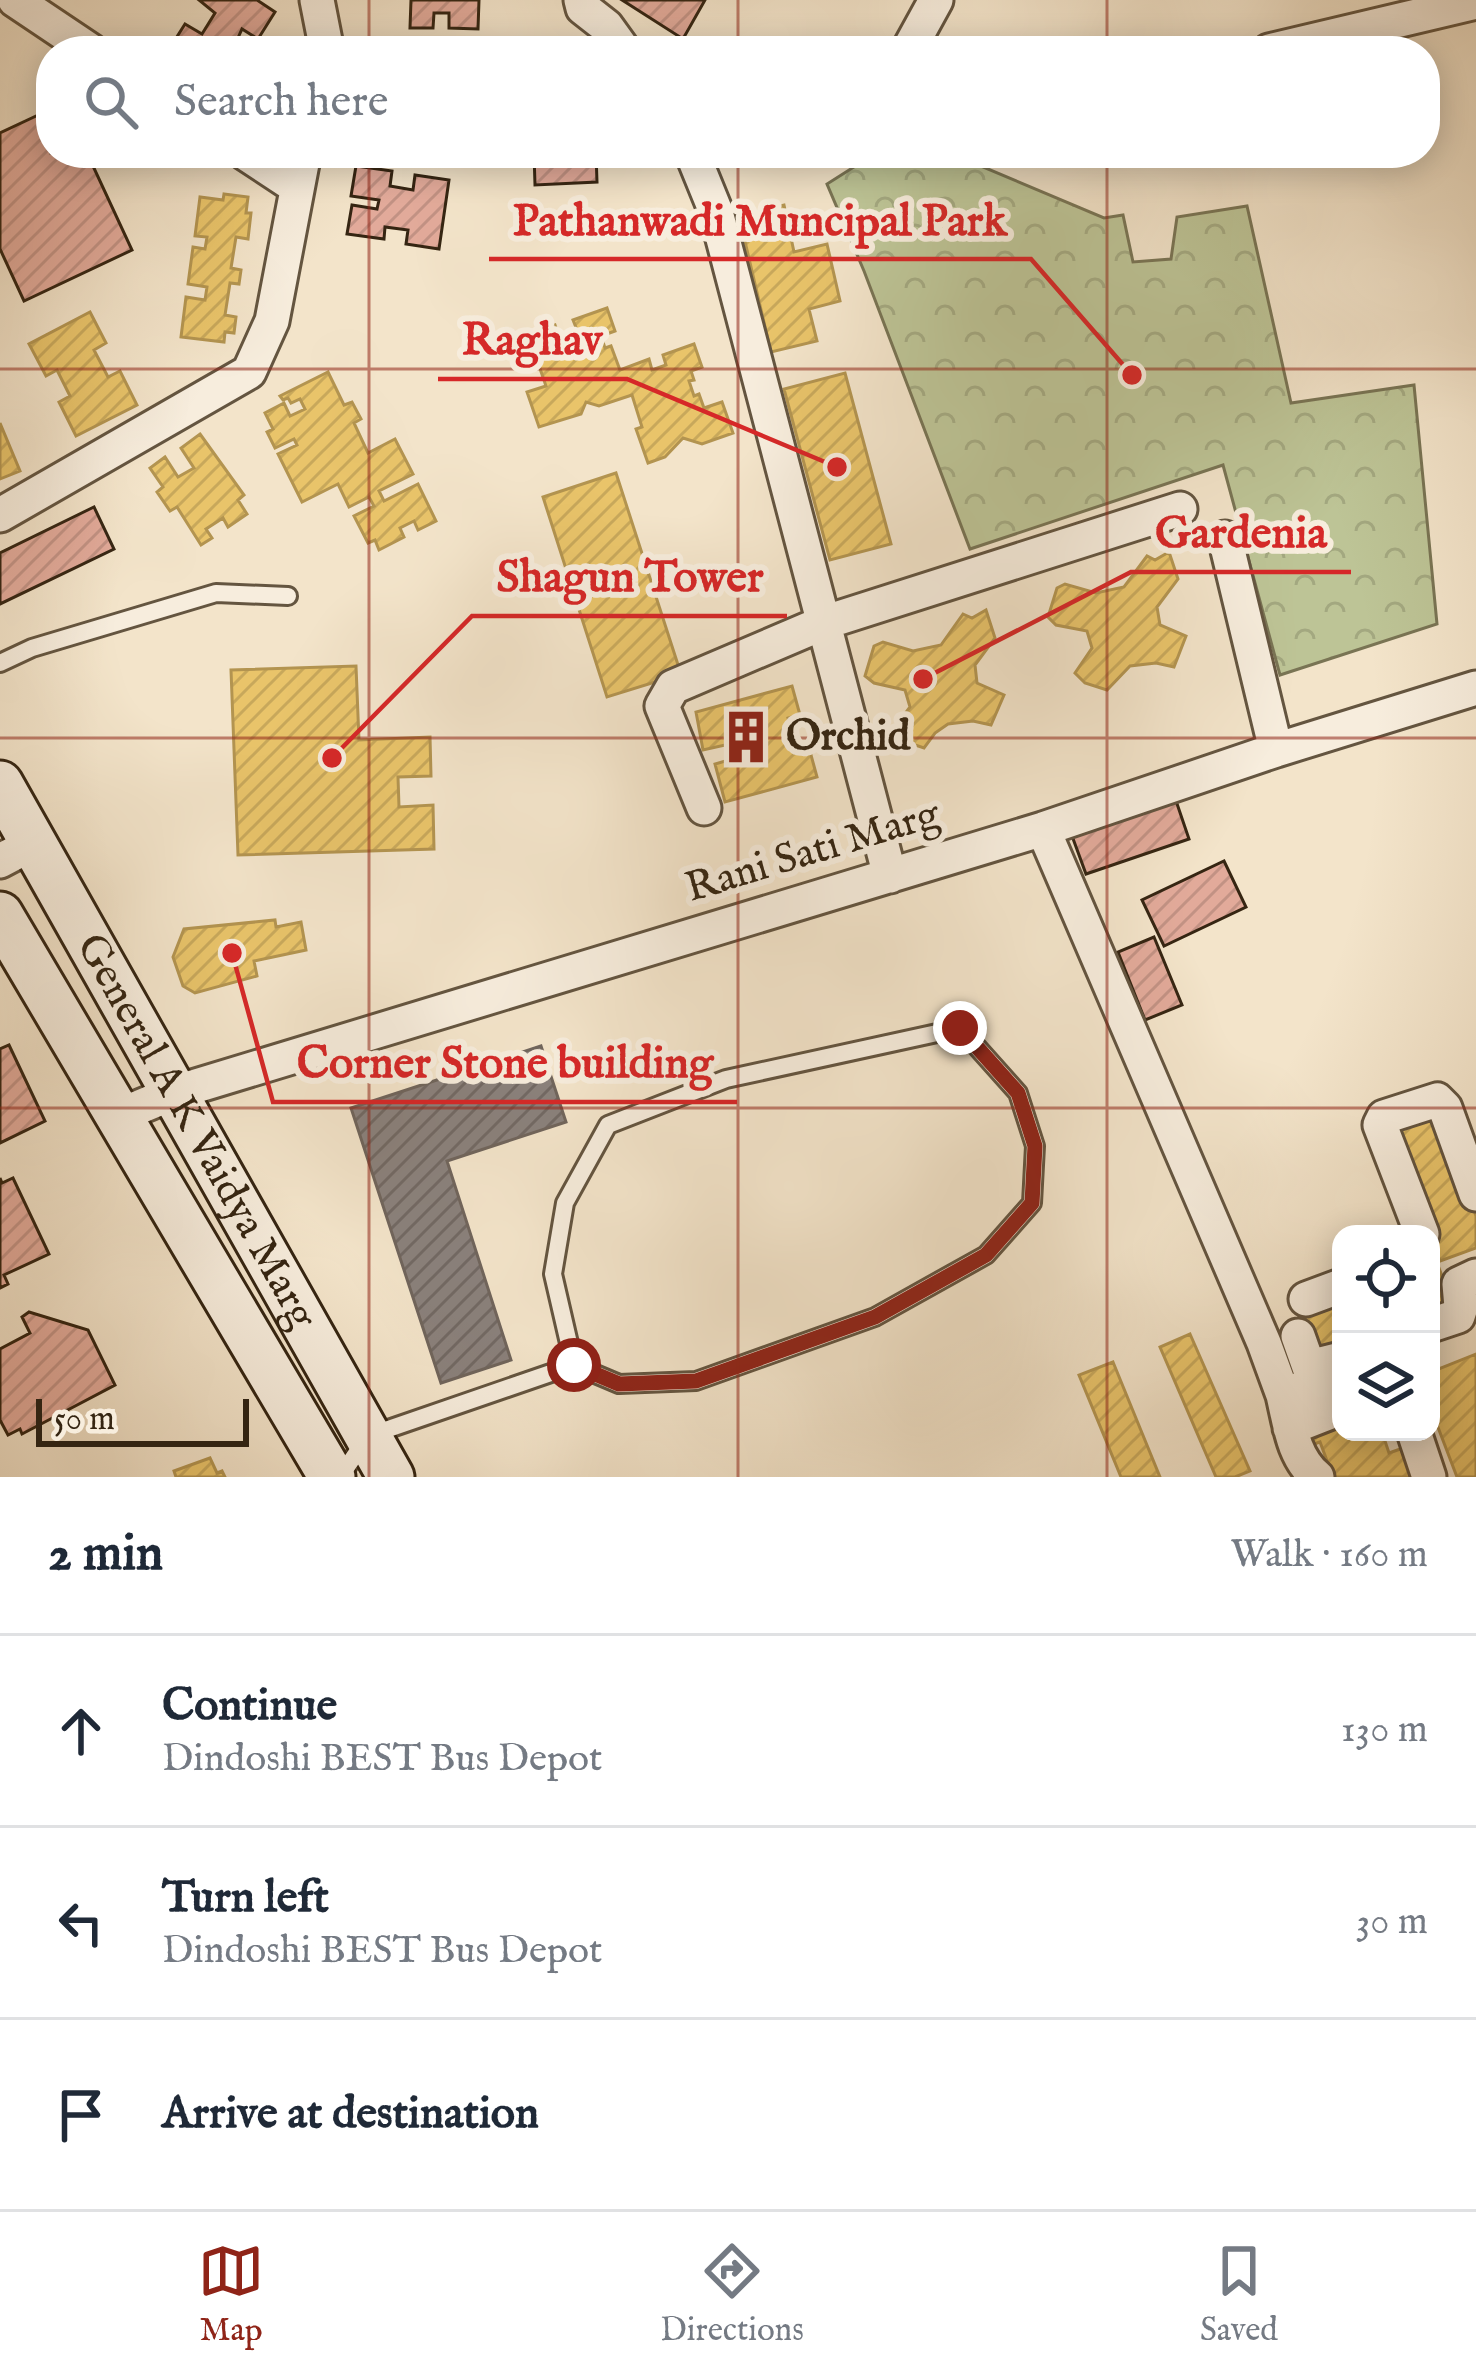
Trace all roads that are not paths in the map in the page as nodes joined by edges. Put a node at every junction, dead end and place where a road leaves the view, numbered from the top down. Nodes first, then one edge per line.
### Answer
1 (15, 0) edge
2 (317, 0) edge
3 (580, 0) edge
4 (936, 0) edge
5 (1476, 2) edge
6 (69, 36) edge
7 (324, 36) edge
8 (613, 36) edge
9 (916, 36) edge
10 (1332, 36) edge
11 (266, 168) edge
12 (300, 168) edge
13 (701, 168) edge
14 (295, 187) junction
15 (1180, 509) dead end
16 (0, 515) edge
17 (1225, 538) dead end
18 (289, 596) dead end
19 (823, 623) junction
20 (0, 663) edge
21 (1476, 688) edge
22 (1276, 750) junction
23 (0, 784) edge
24 (704, 808) dead end
25 (1042, 830) junction
26 (17, 852) edge
27 (888, 868) junction
28 (0, 915) edge
29 (173, 1094) junction
30 (118, 1115) junction
31 (1476, 1194) edge
32 (1419, 1225) edge
33 (1476, 1276) edge
34 (1332, 1289) edge
35 (1306, 1299) dead end
36 (1476, 1317) edge
37 (1440, 1322) edge
38 (1440, 1333) edge
39 (1298, 1336) dead end
40 (1332, 1361) edge
41 (574, 1365) junction
42 (1332, 1380) edge
43 (1332, 1409) edge
44 (1287, 1412) junction
45 (368, 1436) junction
46 (1417, 1441) edge
47 (336, 1477) edge
48 (391, 1477) edge
49 (1317, 1477) edge
50 (1429, 1477) edge

1 - 6 street
2 - 7 street
3 - 8 street
4 - 9 street
5 - 10 street
11 - 14 street
12 - 14 street
13 - 19 street
14 - 16 street
15 - 19 street
17 - 22 street
18 - 20 lane
19 - 24 street
19 - 27 street
21 - 22 street, Rani Sati Marg
22 - 25 street, Rani Sati Marg
23 - 26 main road, General A K Vaidya Marg
25 - 27 street, Rani Sati Marg
25 - 44 street
26 - 29 main road, General A K Vaidya Marg
27 - 29 street, Rani Sati Marg
28 - 30 main road, General A K Vaidya Marg
29 - 30 street, Rani Sati Marg
29 - 45 main road, General A K Vaidya Marg
30 - 47 main road, General A K Vaidya Marg
31 - 32 street
33 - 37 street
34 - 35 street
36 - 38 street
39 - 40 street
41 - 41 lane
41 - 45 lane
42 - 44 street
43 - 44 street
44 - 49 street
45 - 47 lane
45 - 48 main road, General A K Vaidya Marg
46 - 50 street

